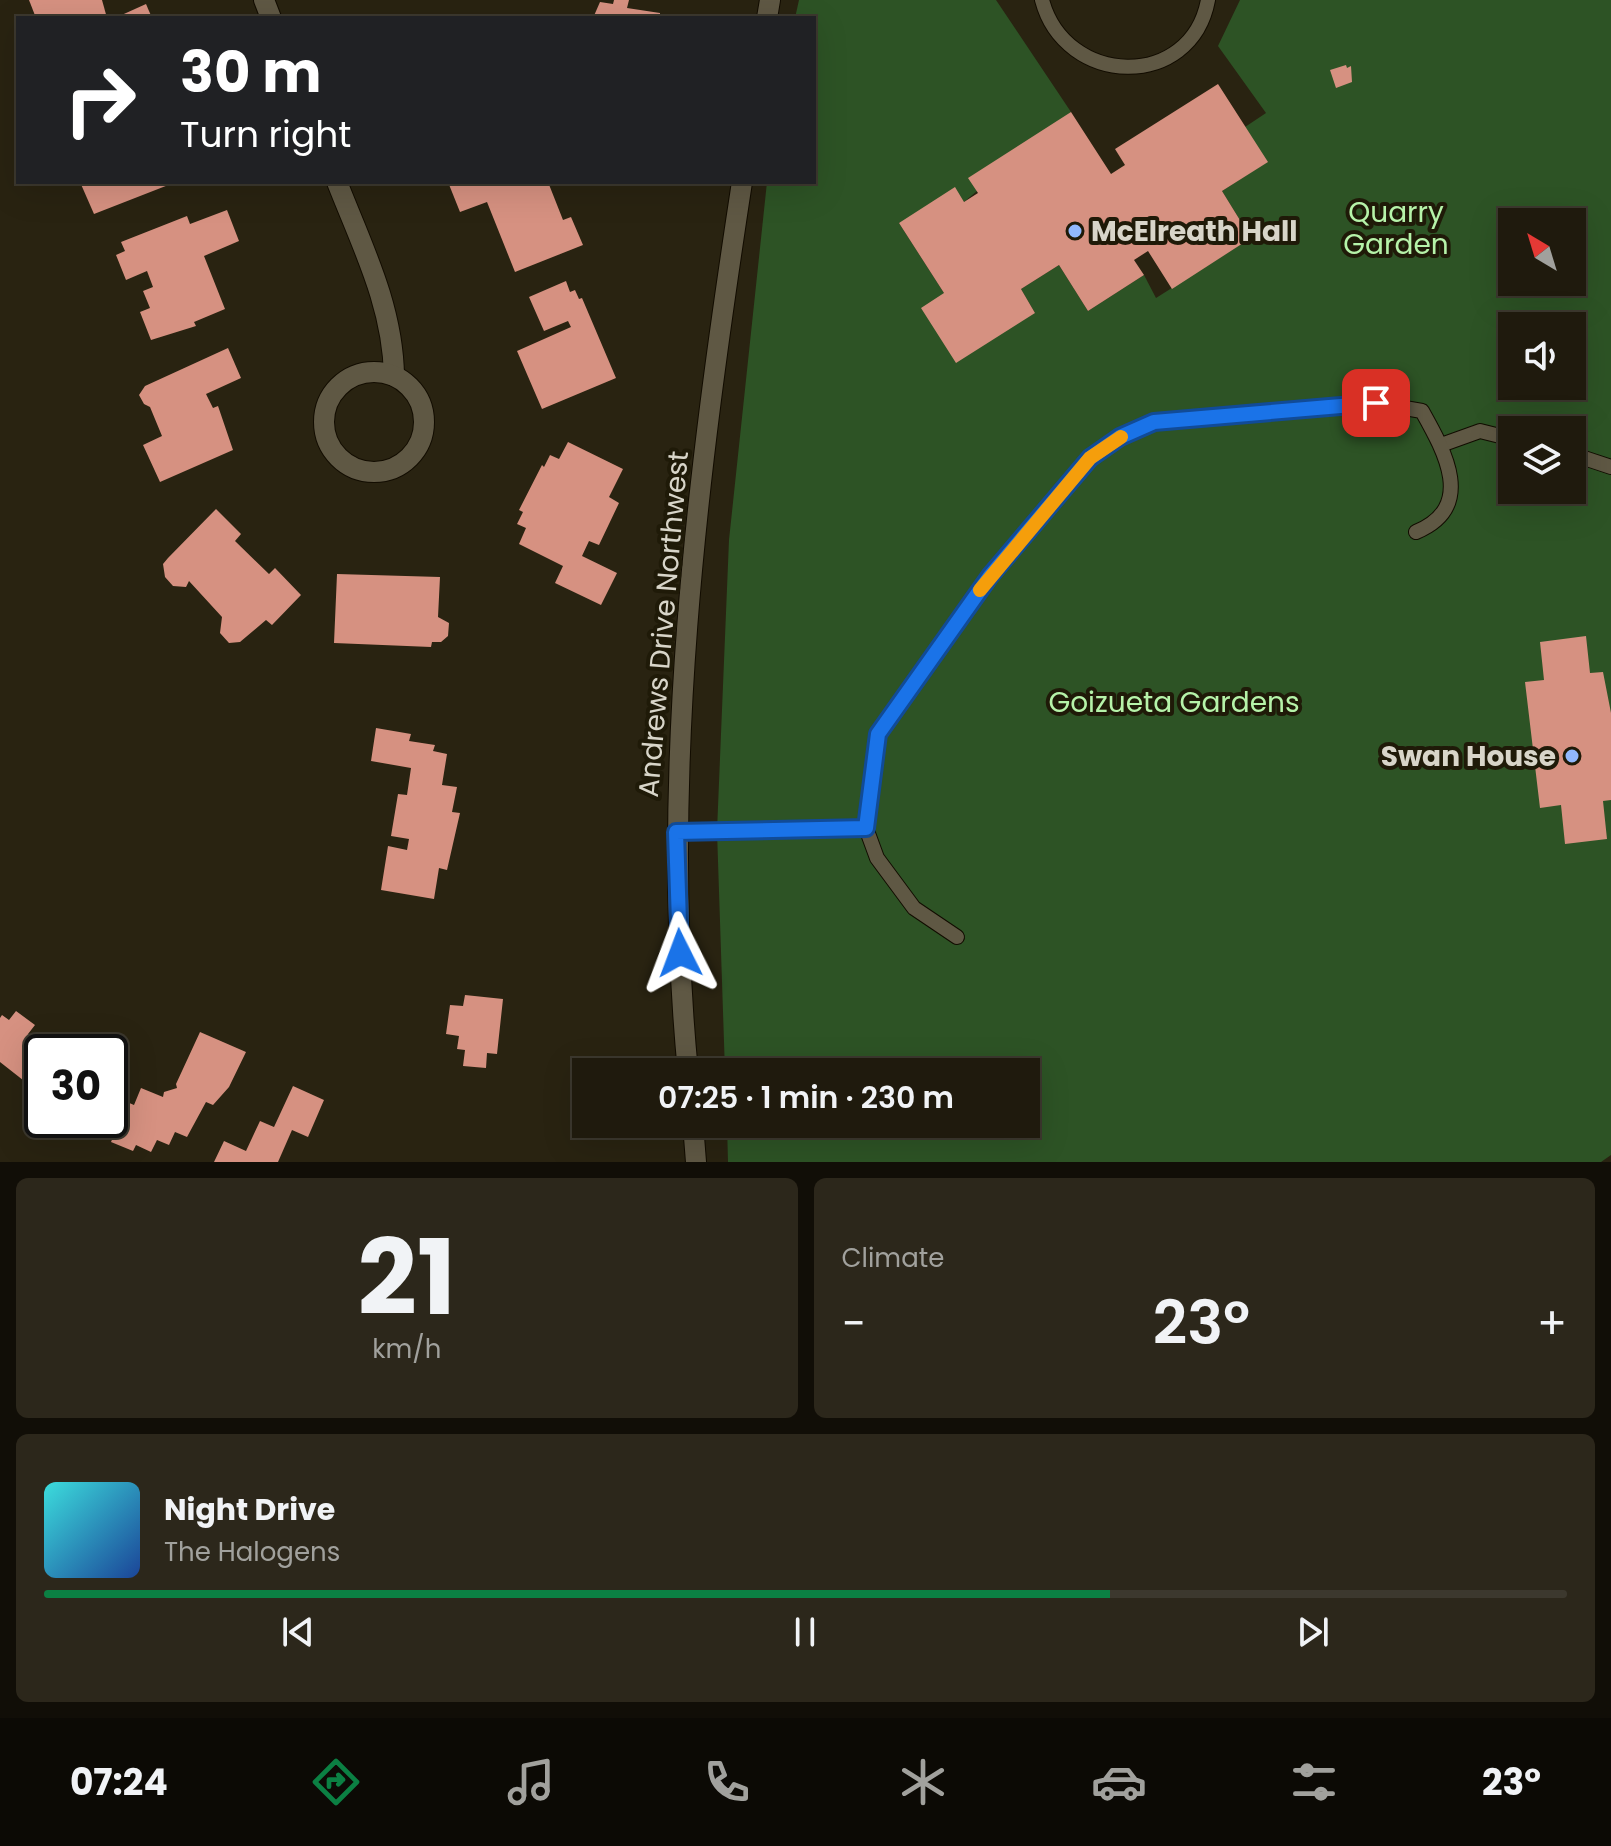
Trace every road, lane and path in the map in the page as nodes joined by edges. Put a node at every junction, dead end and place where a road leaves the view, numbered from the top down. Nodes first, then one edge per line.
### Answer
1 (1034, 0) edge
2 (1208, 0) edge
3 (1044, 7) edge
4 (338, 184) edge
5 (742, 184) edge
6 (394, 376) junction
7 (1498, 436) edge
8 (1441, 445) junction
9 (1586, 459) edge
10 (1611, 467) edge
11 (1416, 532) dead end
12 (866, 828) junction
13 (676, 832) junction
14 (957, 937) dead end
15 (687, 1058) edge
16 (694, 1138) edge
17 (696, 1162) edge

1 - 3 lane
2 - 3 lane
4 - 6 street
5 - 13 street, Andrews Drive Northwest
6 - 6 street
7 - 8 lane
8 - 11 lane
8 - 12 lane
9 - 10 lane
12 - 13 lane
12 - 14 lane
13 - 15 street, Andrews Drive Northwest
16 - 17 street

